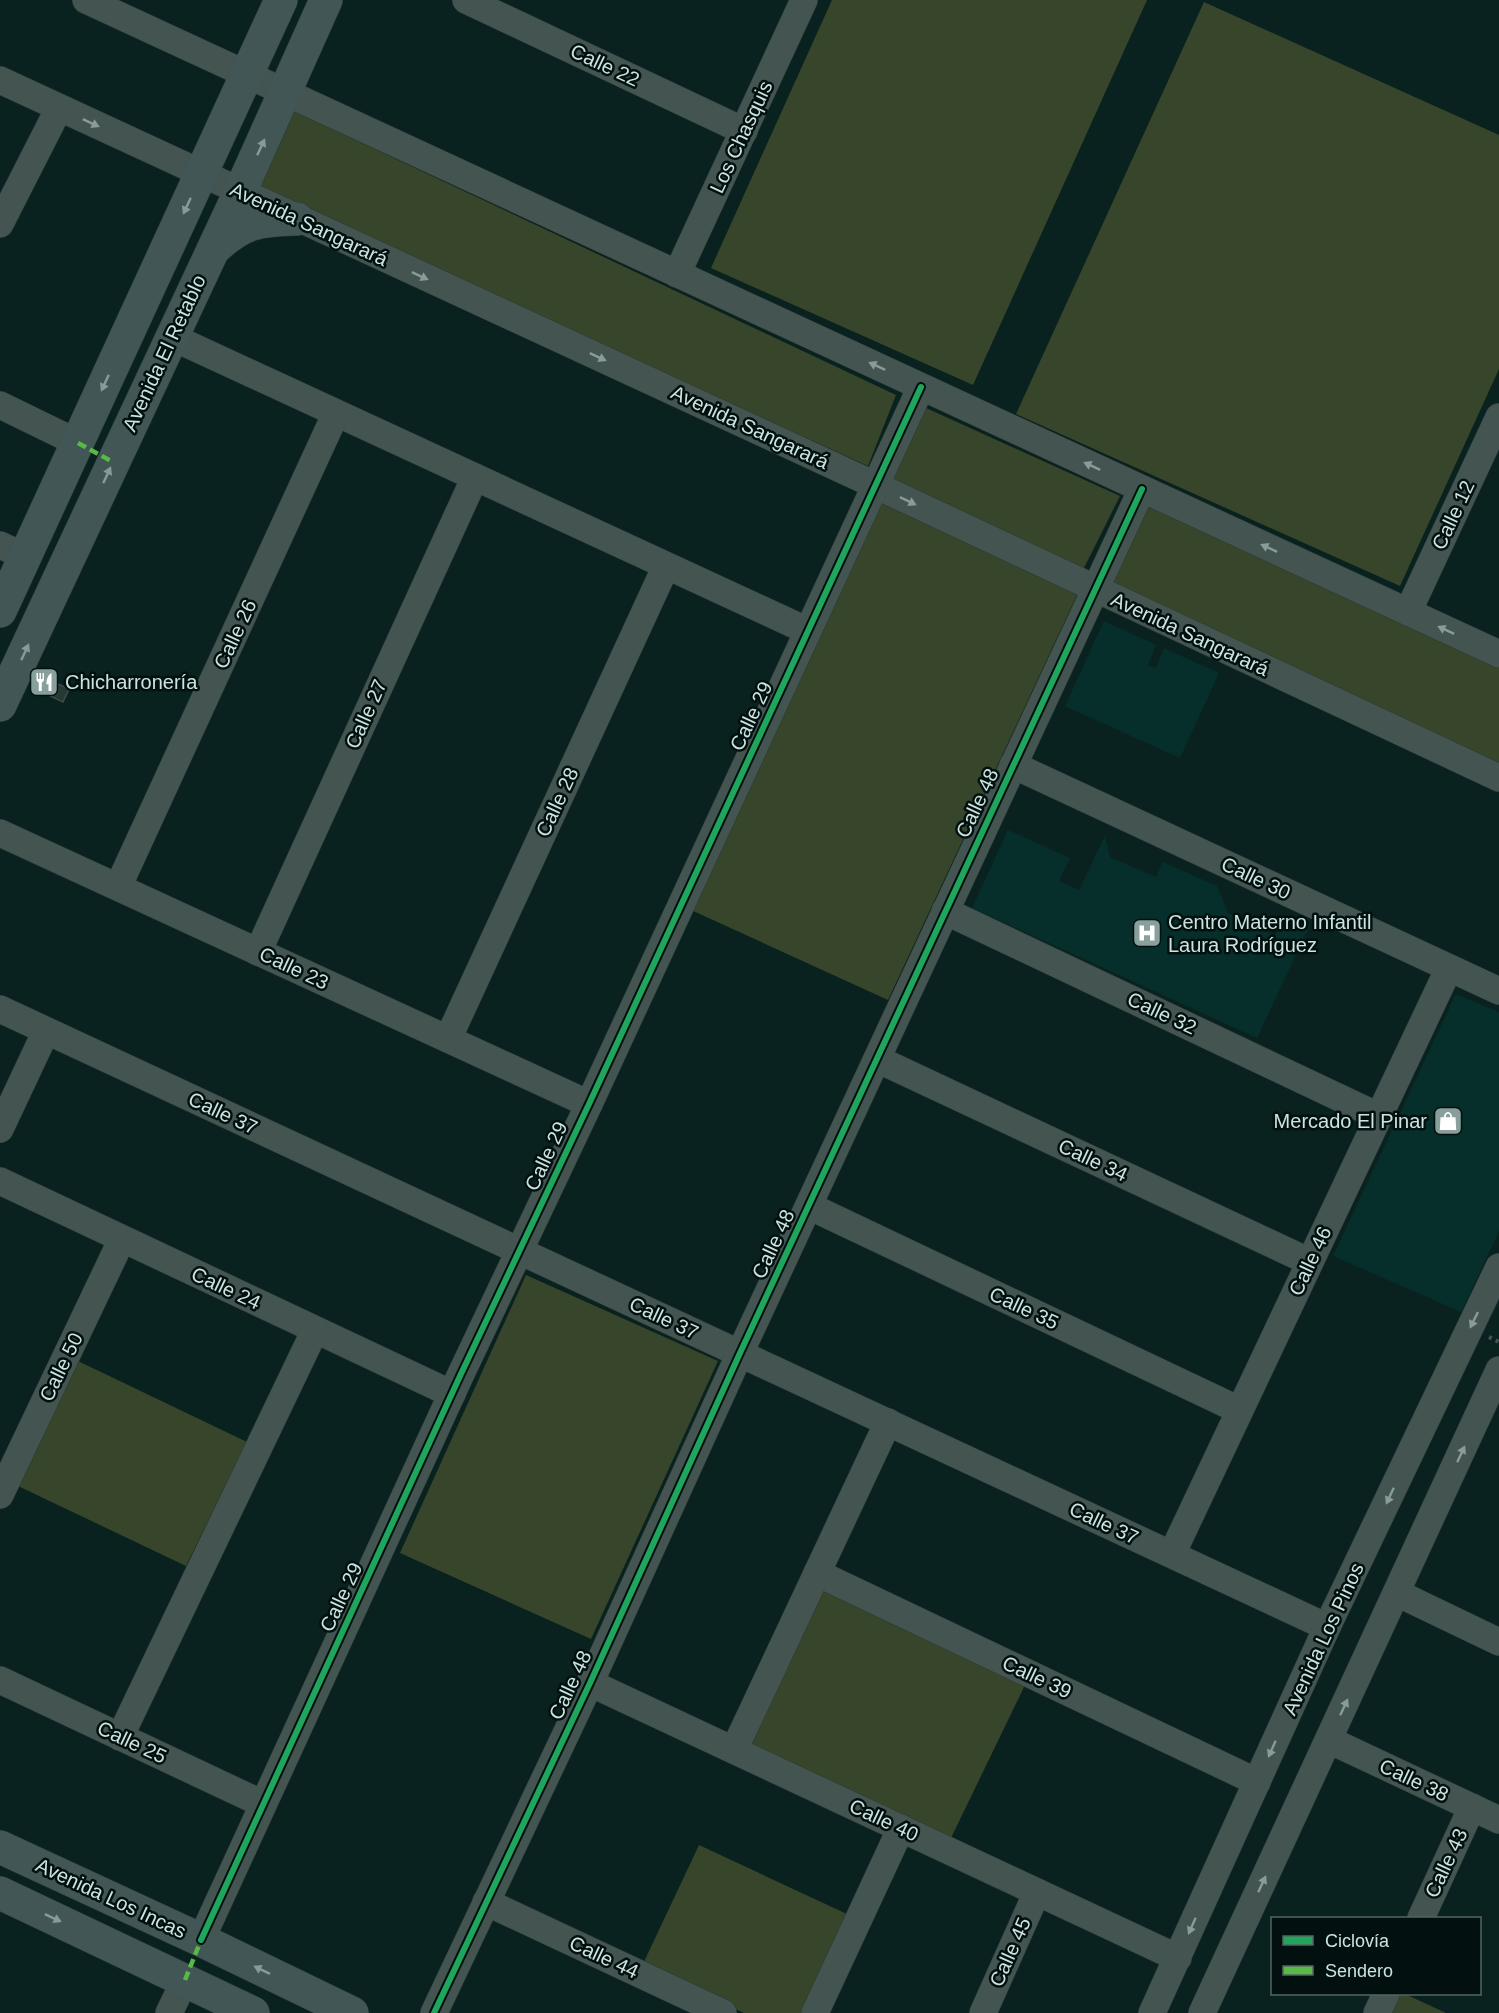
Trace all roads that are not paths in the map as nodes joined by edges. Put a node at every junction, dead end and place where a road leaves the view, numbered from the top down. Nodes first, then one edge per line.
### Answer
1 (281, 0) edge
2 (326, 0) edge
3 (466, 0) edge
4 (804, 0) edge
5 (95, 2) edge
6 (246, 75) junction
7 (0, 81) edge
8 (286, 93) junction
9 (59, 108) junction
10 (744, 131) junction
11 (201, 174) junction
12 (240, 192) junction
13 (297, 219) junction
14 (0, 224) edge
15 (212, 251) junction
16 (677, 274) junction
17 (172, 337) junction
18 (921, 387) junction
19 (0, 405) edge
20 (336, 413) junction
21 (1499, 417) edge
22 (78, 443) junction
23 (1489, 464) edge
24 (475, 477) junction
25 (875, 485) junction
26 (1142, 489) junction
27 (13, 551) edge
28 (666, 566) junction
29 (1095, 590) junction
30 (0, 611) edge
31 (1408, 612) junction
32 (808, 631) junction
33 (1499, 654) edge
34 (0, 705) edge
35 (1013, 765) junction
36 (1499, 778) edge
37 (0, 833) edge
38 (118, 887) junction
39 (945, 911) junction
40 (258, 952) junction
41 (1449, 968) junction
42 (1499, 991) edge
43 (0, 1009) edge
44 (46, 1030) junction
45 (448, 1039) junction
46 (877, 1059) junction
47 (589, 1104) junction
48 (1378, 1116) junction
49 (0, 1129) edge
50 (0, 1181) edge
51 (809, 1206) junction
52 (122, 1239) junction
53 (519, 1251) junction
54 (1310, 1262) junction
55 (1499, 1267) edge
56 (315, 1330) junction
57 (740, 1353) junction
58 (1499, 1370) edge
59 (452, 1394) junction
60 (1239, 1410) junction
61 (888, 1422) junction
62 (0, 1495) edge
63 (1172, 1554) junction
64 (817, 1573) junction
65 (1397, 1593) junction
66 (1328, 1627) junction
67 (1499, 1642) edge
68 (0, 1680) edge
69 (590, 1683) junction
70 (120, 1737) junction
71 (1329, 1740) junction
72 (734, 1750) junction
73 (1257, 1782) junction
74 (263, 1804) junction
75 (1472, 1807) junction
76 (1499, 1820) edge
77 (902, 1828) junction
78 (0, 1847) edge
79 (1037, 1892) junction
80 (0, 1893) edge
81 (486, 1902) junction
82 (1421, 1917) edge
83 (201, 1940) junction
84 (1178, 1958) junction
85 (185, 1980) junction
86 (1386, 1995) edge
87 (301, 2002) edge
88 (169, 2013) edge
89 (253, 2013) edge
90 (352, 2013) edge
91 (435, 2013) edge
92 (723, 2013) edge
93 (815, 2013) edge
94 (983, 2013) edge
95 (1152, 2013) edge
96 (1202, 2013) edge
97 (1377, 2013) edge

1 - 6 main road, Avenida El Retablo
2 - 8 main road, Avenida El Retablo
3 - 10 street, Calle 22
4 - 10 street, Los Chasquis
5 - 6 street
6 - 8 street
6 - 11 main road, Avenida El Retablo
7 - 9 street, Avenida Sangarará
12 -> 8 main road, Avenida El Retablo
8 - 16 street
9 -> 11 street, Avenida Sangarará
9 - 14 street
10 - 16 street, Los Chasquis
11 - 12 street, Avenida Sangarará
11 -> 22 main road, Avenida El Retablo
12 - 13 street, Avenida Sangarará
12 - 15 main road, Avenida El Retablo
13 - 15 main road
13 -> 25 street, Avenida Sangarará
15 - 17 main road, Avenida El Retablo
18 -> 16 street
17 - 20 street
34 -> 17 main road, Avenida El Retablo
18 - 25 street, Calle 29
26 -> 18 street
19 - 22 street
20 - 24 street
20 - 38 street, Calle 26
21 - 23 street, Calle 12
22 - 27 main road, Avenida El Retablo
23 - 31 street, Calle 12
24 - 28 street
24 - 40 street, Calle 27
25 -> 29 street, Avenida Sangarará
25 - 32 street, Calle 29
26 - 29 street, Calle 48
31 -> 26 street
27 - 30 main road, Avenida El Retablo
28 - 32 street
28 - 45 street, Calle 28
29 - 35 street, Calle 48
29 - 36 street, Avenida Sangarará
33 -> 31 street
32 - 47 street, Calle 29
35 - 39 street, Calle 48
35 - 41 street, Calle 30
37 - 38 street, Calle 23
38 - 40 street, Calle 23
39 - 46 street, Calle 48
39 - 48 street, Calle 32
40 - 45 street, Calle 23
41 - 42 street, Calle 30
41 - 48 street, Calle 46
43 - 44 street, Calle 37
44 - 49 street
44 - 53 street, Calle 37
45 - 47 street, Calle 23
46 - 51 street, Calle 48
46 - 54 street, Calle 34
47 - 53 street, Calle 29
48 - 54 street, Calle 46
50 - 52 street, Calle 24
51 - 57 street, Calle 48
51 - 60 street, Calle 35
52 - 56 street, Calle 24
52 - 62 street, Calle 50
53 - 57 street, Calle 37
53 - 59 street, Calle 29
54 - 60 street, Calle 46
55 -> 66 street, Avenida Los Pinos
56 - 59 street, Calle 24
56 - 70 street
57 - 61 street, Calle 37
57 - 69 street, Calle 48
65 -> 58 street
59 - 74 street, Calle 29
60 - 63 street, Calle 46
61 - 63 street, Calle 37
61 - 64 street
63 - 66 street, Calle 37
64 - 72 street
64 - 73 street, Calle 39
65 - 67 street
71 -> 65 street
66 -> 73 street, Avenida Los Pinos
68 - 70 street, Calle 25
69 - 72 street, Calle 40
69 - 81 street, Calle 48
70 - 74 street, Calle 25
71 - 75 street, Calle 38
96 -> 71 street
72 - 77 street, Calle 40
73 -> 84 street, Avenida Los Pinos
74 - 83 street, Calle 29
75 - 76 street, Calle 38
75 - 82 street, Calle 43
77 - 79 street, Calle 40
77 - 93 street
78 - 83 main road, Avenida Los Incas
79 - 84 street, Calle 40
79 - 94 street, Calle 45
80 -> 85 main road
81 - 91 street, Calle 48
81 - 92 street, Calle 44
87 -> 83 main road, Avenida Los Incas
84 - 95 street, Avenida Los Pinos
85 - 88 street
85 - 89 main road
86 - 97 street
87 - 90 main road, Avenida Los Incas

